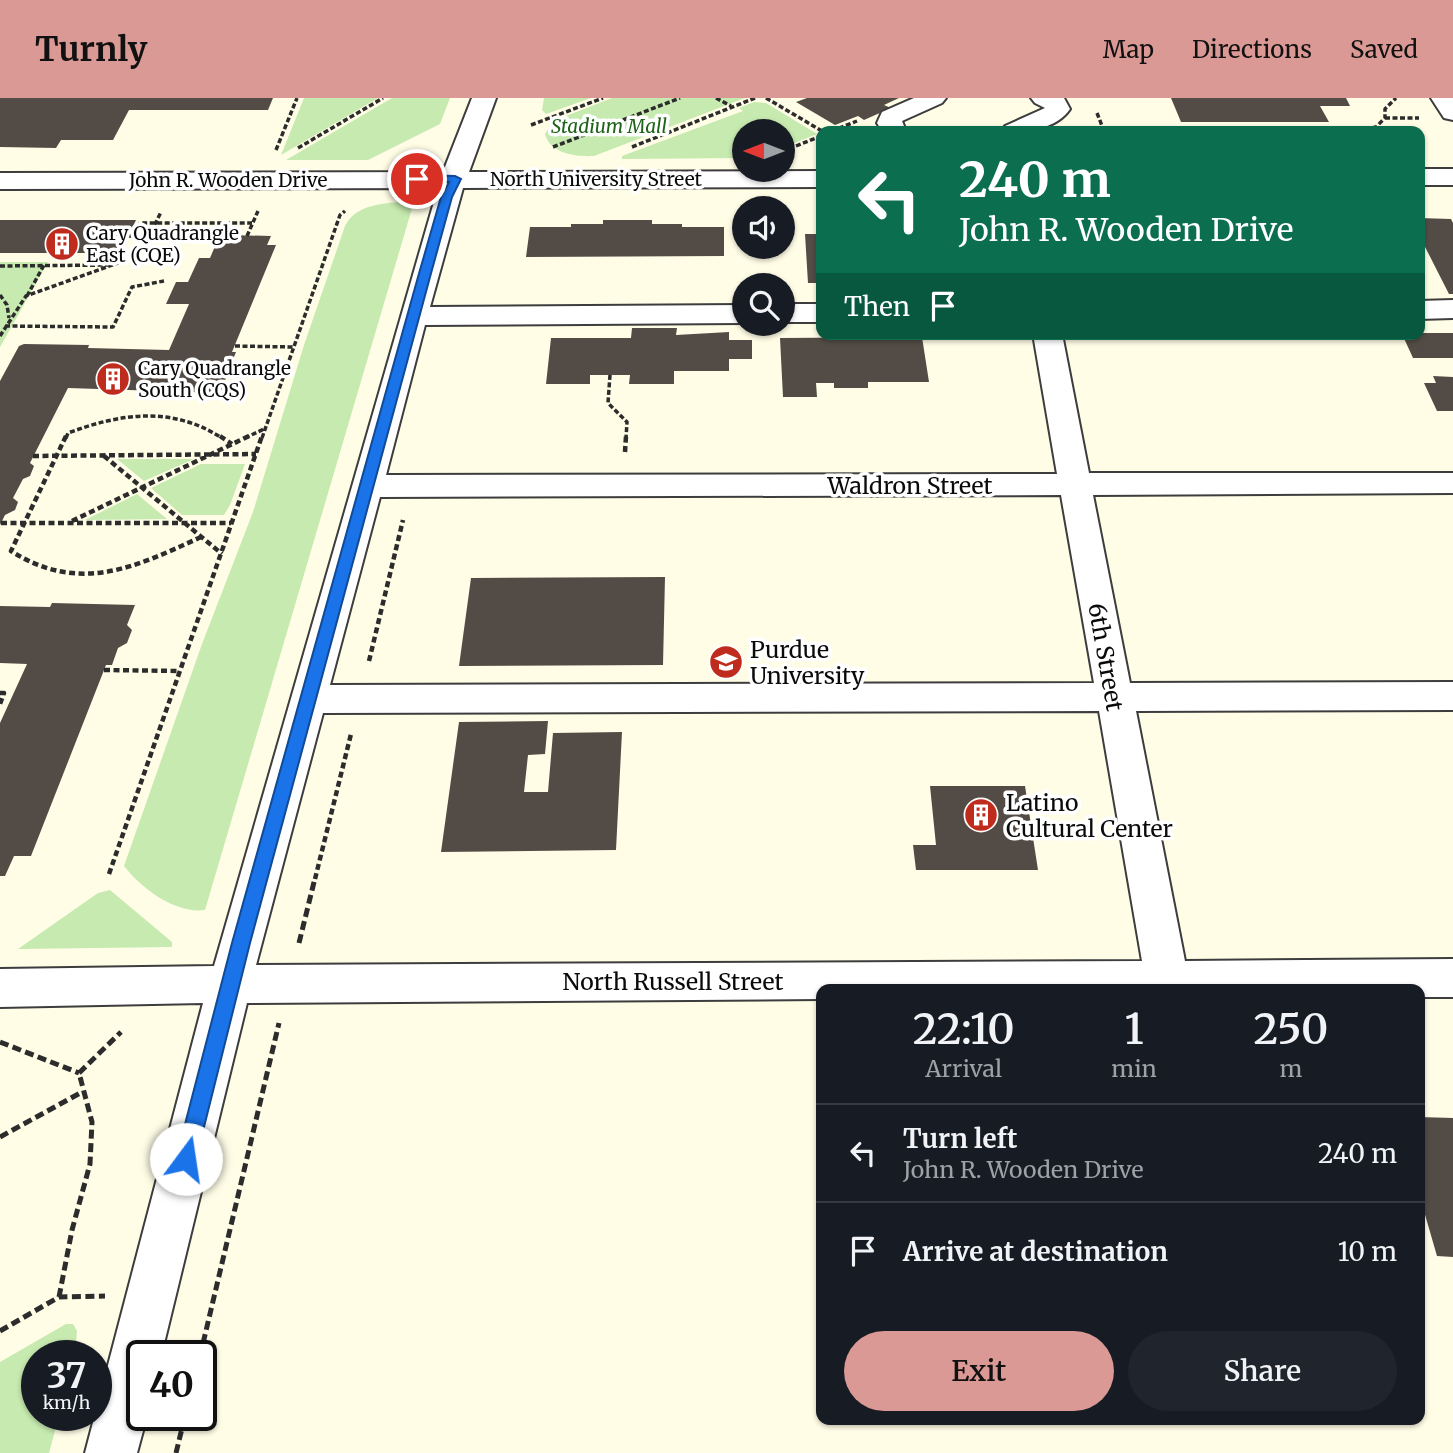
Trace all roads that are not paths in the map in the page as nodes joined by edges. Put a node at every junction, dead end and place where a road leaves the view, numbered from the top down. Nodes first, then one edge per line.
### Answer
1 (484, 98) edge
2 (934, 98) edge
3 (1044, 98) edge
4 (1443, 98) edge
5 (1453, 113) edge
6 (891, 126) edge
7 (1026, 126) edge
8 (1425, 177) edge
9 (1453, 177) edge
10 (455, 179) junction
11 (816, 179) edge
12 (0, 180) edge
13 (1453, 309) edge
14 (1425, 310) edge
15 (795, 313) edge
16 (816, 313) edge
17 (732, 314) edge
18 (414, 316) junction
19 (1047, 340) edge
20 (1453, 483) edge
21 (1074, 484) junction
22 (368, 486) junction
23 (1453, 696) edge
24 (1114, 697) junction
25 (308, 699) junction
26 (1453, 978) edge
27 (1167, 979) junction
28 (230, 984) junction
29 (0, 988) edge
30 (111, 1453) edge

1 - 10 street
2 - 6 street
3 - 7 street
4 - 5 street
8 - 9 street
10 - 11 street, North University Street
10 - 12 street, John R. Wooden Drive
10 - 18 street
13 - 14 street
15 - 16 street
17 - 18 street
18 - 22 street
19 - 21 street, 6th Street
20 - 21 street, Waldron Street
21 - 22 street, Waldron Street
21 - 24 street, 6th Street
22 - 25 street
23 - 24 street
24 - 25 street
24 - 27 street, 6th Street
25 - 28 street
26 - 27 street, North Russell Street
27 - 28 street, North Russell Street
28 - 29 street, North Russell Street
28 - 30 street

